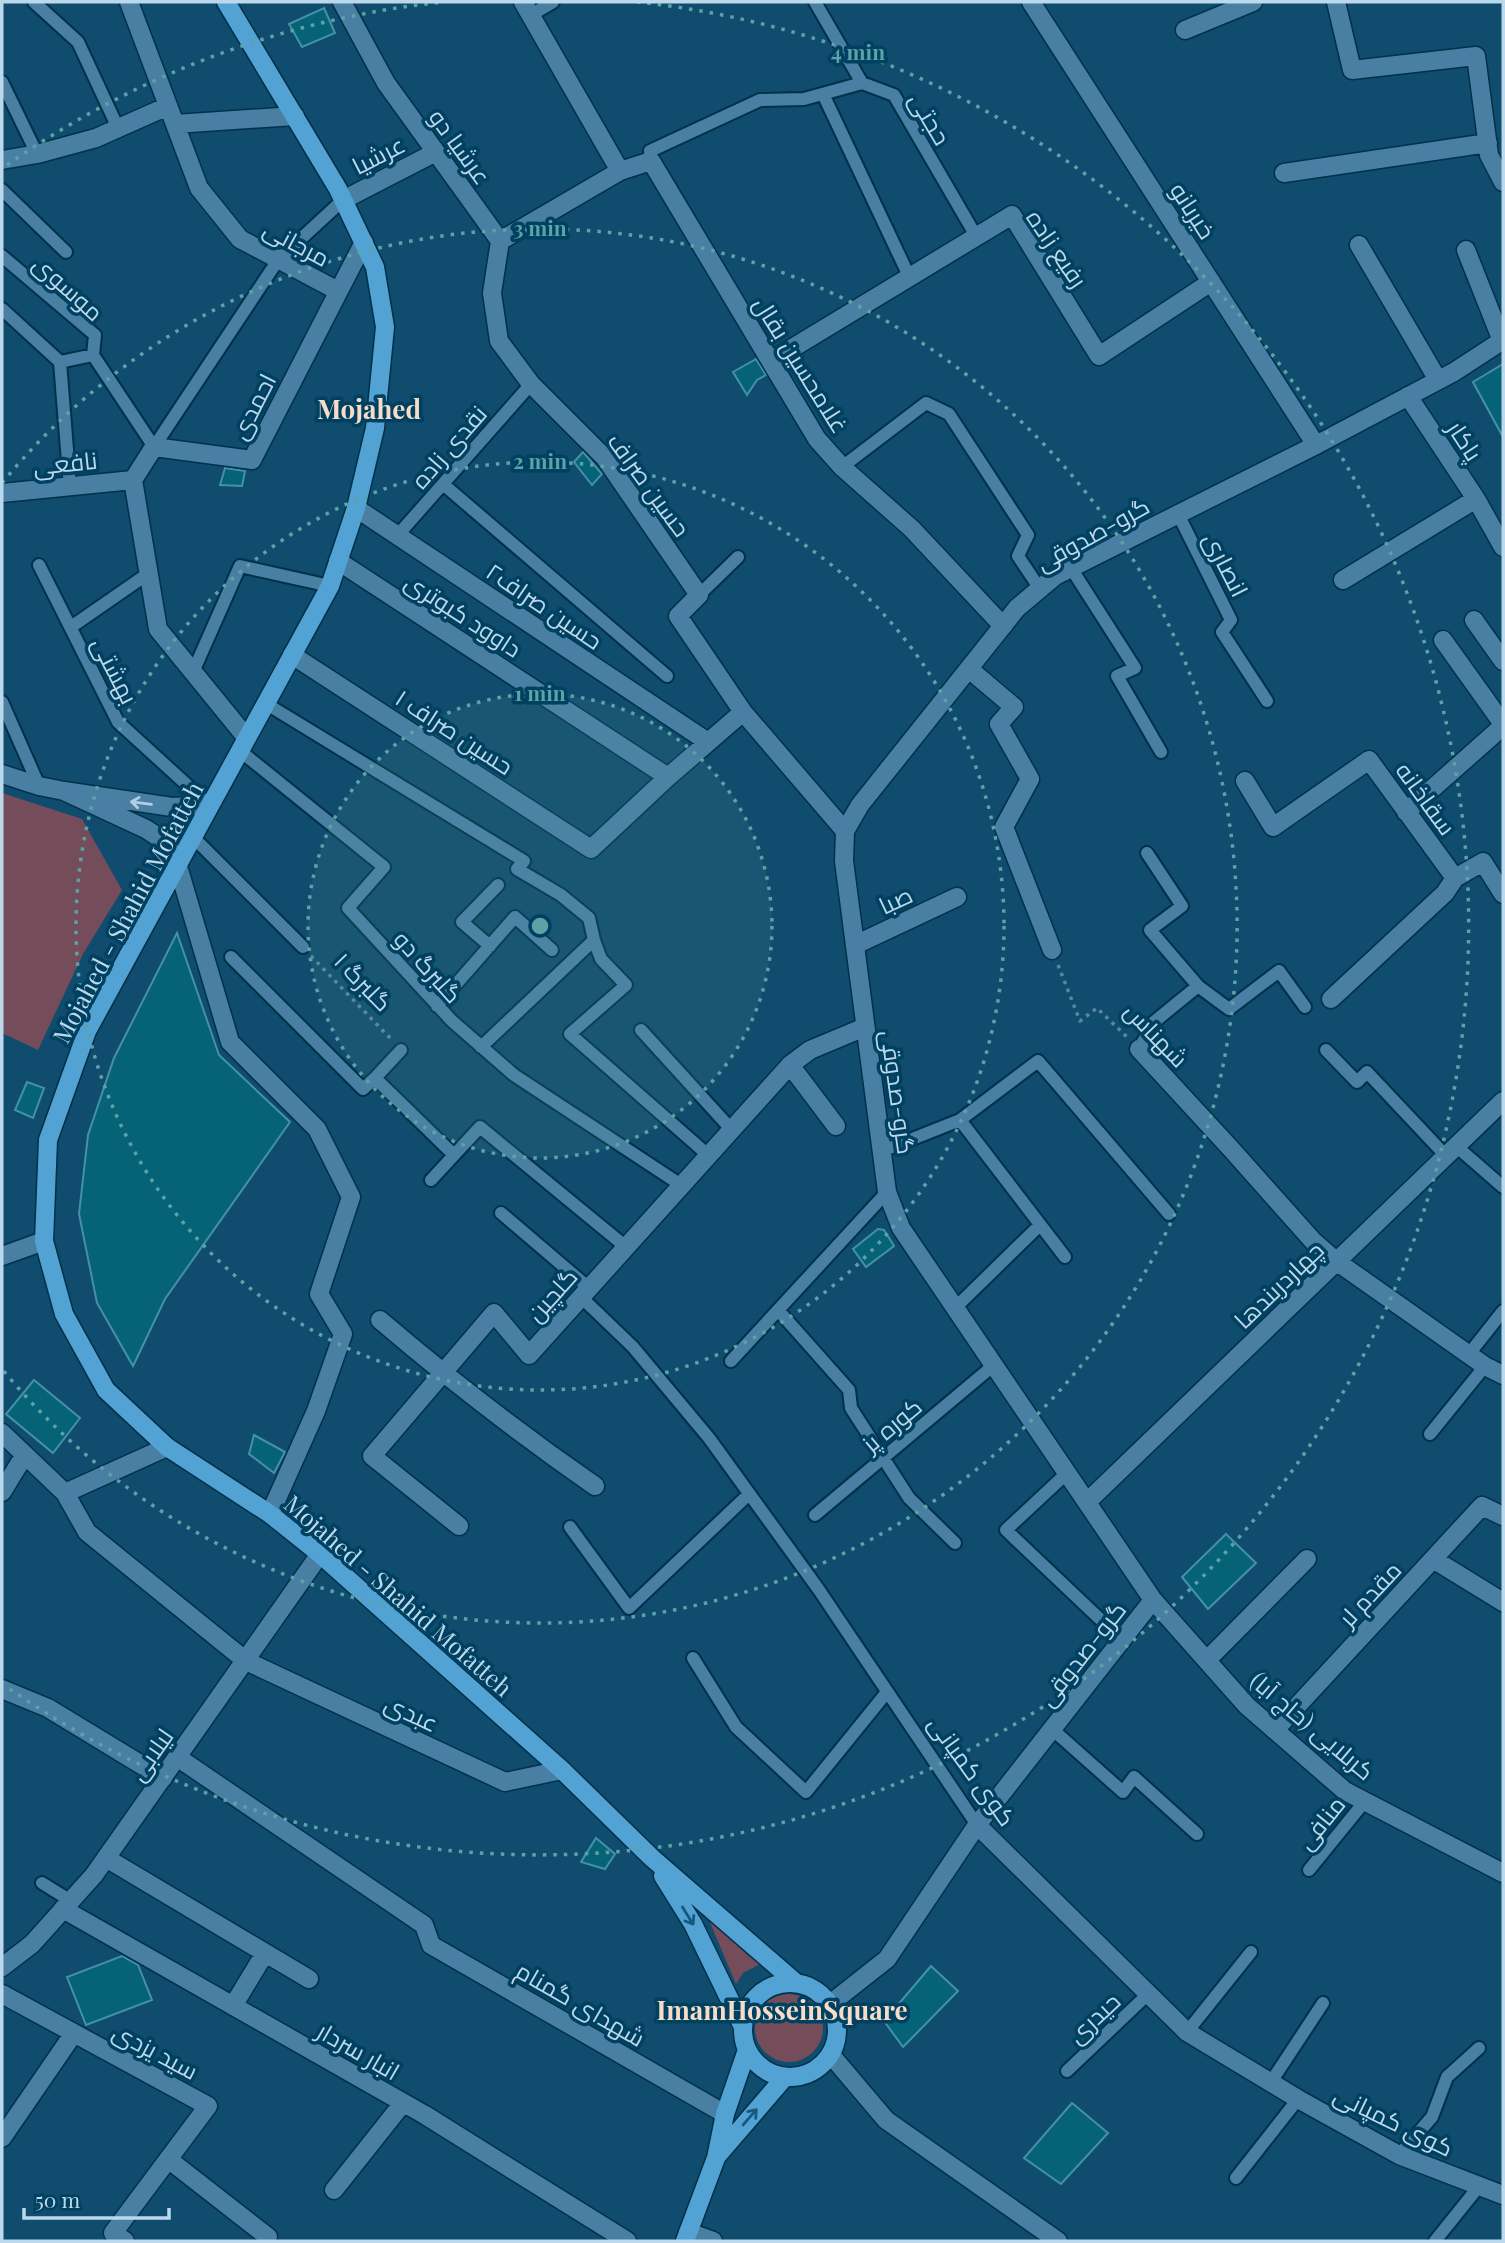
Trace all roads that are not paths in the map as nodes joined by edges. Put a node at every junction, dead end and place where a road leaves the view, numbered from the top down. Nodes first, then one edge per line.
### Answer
1 (34, 2) edge
2 (129, 2) edge
3 (226, 2) edge
4 (342, 2) edge
5 (553, 2) edge
6 (815, 2) edge
7 (1031, 2) edge
8 (1253, 2) edge
9 (1336, 2) edge
10 (527, 9) edge
11 (1185, 30) dead end
12 (2, 82) edge
13 (862, 83) junction
14 (823, 93) junction
15 (168, 106) junction
16 (295, 117) junction
17 (175, 124) junction
18 (118, 128) junction
19 (1488, 143) junction
20 (436, 152) junction
21 (37, 154) junction
22 (2, 160) edge
23 (651, 161) junction
24 (620, 171) junction
25 (1284, 173) dead end
26 (1503, 182) edge
27 (2, 190) edge
28 (344, 200) junction
29 (976, 236) junction
30 (500, 241) junction
31 (364, 242) junction
32 (1359, 245) dead end
33 (1466, 250) dead end
34 (66, 252) dead end
35 (2, 256) edge
36 (278, 260) junction
37 (909, 276) junction
38 (1211, 282) junction
39 (338, 291) junction
40 (2, 309) edge
41 (1502, 340) edge
42 (93, 355) junction
43 (771, 361) junction
44 (60, 362) junction
45 (1438, 380) junction
46 (531, 384) junction
47 (1408, 396) junction
48 (1315, 445) junction
49 (154, 447) junction
50 (842, 467) junction
51 (133, 480) junction
52 (443, 484) junction
53 (70, 486) junction
54 (2, 493) edge
55 (1476, 499) junction
56 (356, 508) junction
57 (1178, 514) junction
58 (397, 536) junction
59 (1503, 547) edge
60 (738, 557) dead end
61 (338, 561) junction
62 (39, 565) dead end
63 (1071, 568) junction
64 (149, 573) junction
65 (1343, 580) dead end
66 (330, 586) junction
67 (1040, 589) junction
68 (699, 595) junction
69 (1474, 620) dead end
70 (1003, 626) junction
71 (71, 627) junction
72 (1443, 640) dead end
73 (292, 654) junction
74 (1503, 661) edge
75 (969, 669) junction
76 (193, 672) junction
77 (667, 676) dead end
78 (1267, 701) dead end
79 (2, 702) edge
80 (265, 703) junction
81 (743, 712) junction
82 (1503, 725) edge
83 (708, 742) junction
84 (243, 744) junction
85 (1161, 752) dead end
86 (2, 774) edge
87 (668, 777) junction
88 (1245, 781) dead end
89 (39, 786) junction
90 (64, 792) junction
91 (209, 805) junction
92 (1406, 812) junction
93 (845, 831) junction
94 (192, 836) junction
95 (1147, 853) dead end
96 (177, 863) junction
97 (1455, 878) junction
98 (498, 885) dead end
99 (1503, 894) edge
100 (957, 897) dead end
101 (594, 940) junction
102 (855, 945) junction
103 (490, 946) junction
104 (303, 947) road end
105 (552, 950) dead end
106 (1052, 950) road end
107 (231, 957) dead end
108 (1198, 986) junction
109 (1331, 999) dead end
110 (437, 1006) junction
111 (1305, 1007) dead end
112 (865, 1027) junction
113 (641, 1030) dead end
114 (481, 1046) junction
115 (401, 1049) road end
116 (1139, 1049) joint
117 (1326, 1050) dead end
118 (790, 1065) junction
119 (375, 1078) junction
120 (1503, 1101) edge
121 (960, 1119) junction
122 (836, 1126) dead end
123 (731, 1129) junction
124 (882, 1151) junction
125 (1451, 1151) junction
126 (708, 1154) junction
127 (454, 1155) junction
128 (431, 1180) dead end
129 (681, 1185) junction
130 (1503, 1187) edge
131 (887, 1192) junction
132 (501, 1213) dead end
133 (1169, 1214) dead end
134 (1040, 1225) junction
135 (44, 1241) junction
136 (626, 1247) junction
137 (2, 1256) edge
138 (1065, 1257) dead end
139 (1336, 1261) junction
140 (585, 1292) junction
141 (955, 1308) junction
142 (778, 1310) junction
143 (1503, 1311) edge
144 (380, 1320) dead end
145 (1469, 1354) junction
146 (731, 1362) dead end
147 (994, 1365) junction
148 (1485, 1366) junction
149 (443, 1374) junction
150 (1503, 1375) edge
151 (2, 1433) edge
152 (1430, 1434) dead end
153 (167, 1447) junction
154 (24, 1456) junction
155 (883, 1458) junction
156 (1067, 1472) junction
157 (595, 1486) dead end
158 (2, 1492) edge
159 (65, 1493) junction
160 (748, 1495) junction
161 (1087, 1502) junction
162 (270, 1514) junction
163 (815, 1515) dead end
164 (1503, 1516) edge
165 (459, 1526) dead end
166 (570, 1527) dead end
167 (955, 1543) dead end
168 (320, 1555) junction
169 (1307, 1559) dead end
170 (1433, 1559) junction
171 (1153, 1600) junction
172 (1503, 1602) edge
173 (1122, 1640) junction
174 (693, 1658) dead end
175 (1207, 1660) junction
176 (246, 1661) junction
177 (2, 1689) edge
178 (887, 1692) junction
179 (1052, 1729) junction
180 (1275, 1730) junction
181 (177, 1757) junction
182 (562, 1770) junction
183 (163, 1778) junction
184 (1365, 1801) junction
185 (977, 1825) junction
186 (1198, 1834) dead end
187 (106, 1858) junction
188 (652, 1858) junction
189 (1309, 1870) dead end
190 (1503, 1873) edge
191 (42, 1884) dead end
192 (67, 1905) junction
193 (1251, 1952) dead end
194 (265, 1953) junction
195 (2, 1967) edge
196 (309, 1979) dead end
197 (795, 1982) junction
198 (2, 1994) edge
199 (1149, 1994) junction
200 (1323, 2003) dead end
201 (830, 2004) junction
202 (233, 2006) junction
203 (743, 2027) junction
204 (1187, 2032) junction
205 (74, 2033) junction
206 (1479, 2048) dead end
207 (747, 2050) junction
208 (831, 2055) junction
209 (1067, 2071) dead end
210 (785, 2077) junction
211 (1270, 2082) junction
212 (1298, 2099) junction
213 (403, 2103) junction
214 (726, 2114) junction
215 (2, 2138) edge
216 (1399, 2155) junction
217 (716, 2158) junction
218 (168, 2159) junction
219 (1236, 2178) dead end
220 (1480, 2185) junction
221 (334, 2190) dead end
222 (1503, 2194) edge
223 (687, 2236) edge
224 (268, 2237) dead end
225 (125, 2241) edge
226 (627, 2241) edge
227 (713, 2241) edge
228 (1058, 2241) edge
229 (1435, 2241) edge

1 - 18 lane
2 - 15 street, مرجانی
3 - 16 main road, Mojahed - Shahid Mofatteh
4 - 20 street, عرشیا دو
5 - 10 lane
6 - 13 lane
7 - 38 street, خیربانو
8 - 11 street
9 - 19 street
10 - 24 street
12 - 21 lane
13 - 14 lane
13 - 29 lane, حجتی
14 - 23 lane
14 - 37 lane
15 - 17 street, مرجانی
15 - 18 street
16 - 17 street
16 - 28 main road, Mojahed - Shahid Mofatteh
17 - 36 street, مرجانی
18 - 21 street
19 - 25 street
19 - 26 street
20 - 28 street, عرشیا
20 - 30 street, عرشیا دو
21 - 22 street
23 - 24 street
23 - 43 street, غلامحسین بقال
24 - 30 street
27 - 34 lane
28 - 31 main road, Mojahed - Shahid Mofatteh
28 - 36 lane
29 - 37 street, رفیع زاده
29 - 38 street, رفیع زاده
30 - 46 street, حسین صراف
31 - 39 street, احمدی
31 - 56 main road, Mojahed - Shahid Mofatteh
32 - 45 street
33 - 41 street
35 - 42 lane, موسوی
36 - 39 street, مرجانی
36 - 49 lane
37 - 43 street, رفیع زاده
38 - 48 street, خیربانو
39 - 49 street, احمدی
40 - 44 lane
41 - 45 street, گرو-صدوقی
42 - 44 lane
42 - 49 lane
43 - 50 street, غلامحسین بقال
44 - 53 lane
45 - 47 street, گرو-صدوقی
46 - 52 lane, نقدی زاده
46 - 68 street, حسین صراف
47 - 48 street, گرو-صدوقی
47 - 55 street, پاکار
48 - 57 street, گرو-صدوقی
49 - 51 street
50 - 67 lane
50 - 70 street, غلامحسین بقال
51 - 53 street, نافعی
51 - 64 street
52 - 58 lane, نقدی زاده
52 - 77 lane
53 - 54 street, نافعی
55 - 59 street, پاکار
55 - 65 street
56 - 58 street, حسین صراف۲
56 - 61 main road, Mojahed - Shahid Mofatteh
57 - 63 street, گرو-صدوقی
57 - 78 lane, انصاری
58 - 83 street, حسین صراف۲
60 - 68 lane
61 - 66 main road, Mojahed - Shahid Mofatteh
61 - 87 street, داوود کبوتری
62 - 71 lane, بهشتی
63 - 67 street, گرو-صدوقی
63 - 85 lane
64 - 71 lane
64 - 76 street
66 - 73 main road, Mojahed - Shahid Mofatteh
66 - 76 lane
67 - 70 street, گرو-صدوقی
68 - 81 street
69 - 74 street
70 - 75 street, گرو-صدوقی
71 - 91 lane, بهشتی
72 - 82 street
73 - 80 main road, Mojahed - Shahid Mofatteh
73 - 87 street, حسین صراف ۱
75 - 93 street, گرو-صدوقی
75 - 106 street
76 - 84 street
79 - 89 lane
80 - 84 main road, Mojahed - Shahid Mofatteh
80 - 101 lane
81 - 83 street
81 - 93 street
82 - 92 street
83 - 87 street
84 - 91 main road, Mojahed - Shahid Mofatteh
84 - 110 lane, گلبرگ دو
86 - 89 street
88 - 92 street, سقاخانه
89 - 90 street
91 -> 90 street
90 - 96 street
91 - 94 main road, Mojahed - Shahid Mofatteh
92 - 97 street, سقاخانه
93 - 102 street, گرو-صدوقی
94 - 96 main road, Mojahed - Shahid Mofatteh
94 - 104 lane, گلبرگ ۱
95 - 108 lane
96 - 135 main road, Mojahed - Shahid Mofatteh
96 - 162 street
97 - 99 street
97 - 109 street
98 - 103 lane
100 - 102 street, صبا
101 - 114 lane
101 - 126 lane
102 - 112 street, گرو-صدوقی
103 - 105 lane
103 - 110 lane
107 - 119 lane
108 - 111 lane
108 - 116 lane
110 - 114 lane, گلبرگ دو
112 - 118 street, گلچین
112 - 124 street, گرو-صدوقی
113 - 123 lane
114 - 129 lane, گلبرگ دو
115 - 119 lane
116 - 139 street, شهناس
117 - 125 lane
118 - 122 street
118 - 123 street, گلچین
119 - 127 lane
120 - 125 street, چهاردربندها
121 - 124 lane
121 - 133 lane
121 - 134 lane
123 - 126 street, گلچین
124 - 131 street, گرو-صدوقی
125 - 130 lane
125 - 139 street, چهاردربندها
126 - 129 street, گلچین
127 - 128 lane
127 - 136 lane
129 - 136 street, گلچین
131 - 141 street, گرو-صدوقی
131 - 142 lane
132 - 140 lane, کوی کمپانی
134 - 138 lane
134 - 141 lane
135 - 137 street
135 - 153 main road, Mojahed - Shahid Mofatteh
136 - 140 street, گلچین
139 - 145 street, شهناس
139 - 161 street, چهاردربندها
140 - 149 street, گلچین
140 - 160 lane, کوی کمپانی
141 - 147 street, گرو-صدوقی
142 - 146 lane
142 - 155 lane
143 - 145 lane
144 - 149 street
145 - 148 street, شهناس
147 - 155 lane, کوره پز
147 - 156 street, گرو-صدوقی
148 - 150 street, شهناس
148 - 152 lane
149 - 157 street
149 - 165 street, گلچین
151 - 154 street, عبدی
153 - 159 street
153 - 162 main road, Mojahed - Shahid Mofatteh
154 - 158 street
154 - 159 street, عبدی
155 - 163 lane, کوره پز
155 - 167 lane
156 - 161 street, گرو-صدوقی
156 - 173 lane
159 - 176 street, عبدی
160 - 166 lane
160 - 178 lane, کوی کمپانی
161 - 171 street, گرو-صدوقی
162 - 168 main road, Mojahed - Shahid Mofatteh
164 - 170 street, مقدم لر
168 - 176 street, لیلابی
168 - 182 main road, Mojahed - Shahid Mofatteh
169 - 175 street
170 - 172 street
170 - 180 street, مقدم لر
171 - 173 street, گرو-صدوقی
171 - 175 street, کربلایی (حاج آبا)
173 - 179 street, گرو-صدوقی
174 - 178 lane
175 - 180 street, کربلایی (حاج آبا)
176 - 181 street, لیلابی
176 - 182 street, عبدی
177 - 183 street
178 - 185 lane, کوی کمپانی
179 - 185 street, گرو-صدوقی
179 - 186 lane
180 - 184 street, کربلایی (حاج آبا)
181 - 183 street, لیلابی
181 - 214 street, شهدای گمنام
182 - 188 main road, Mojahed - Shahid Mofatteh
183 - 187 street, لیلابی
184 - 189 lane, منافی
184 - 190 street, کربلایی (حاج آبا)
185 - 199 street, کوی کمپانی
185 - 201 street, گرو-صدوقی
187 - 192 street, لیلابی
187 - 194 street
188 - 197 main road
188 -> 203 main road
191 - 192 lane
192 - 195 street, لیلابی
192 - 202 street, انبار سردار
193 - 204 lane
194 - 196 street
194 - 202 street
197 - 201 main road
197 - 203 main road
198 - 205 street, سید یزدی
199 - 204 street, کوی کمپانی
199 - 209 lane, حیدری
200 - 211 lane
201 - 208 main road
202 - 213 street, انبار سردار
203 - 207 main road
204 - 211 street, کوی کمپانی
205 - 215 street
205 - 218 street, سید یزدی
206 - 216 lane
207 - 210 main road
207 - 214 main road
208 - 210 main road
208 - 228 street
217 -> 210 main road
211 - 212 street, کوی کمپانی
212 - 216 street, کوی کمپانی
212 - 219 lane
213 - 221 street
213 - 226 street, انبار سردار
214 - 217 main road
216 - 220 street, کوی کمپانی
217 - 223 main road
218 - 224 street
218 - 225 street, سید یزدی
220 - 222 street, کوی کمپانی
220 - 229 lane
223 - 227 street

